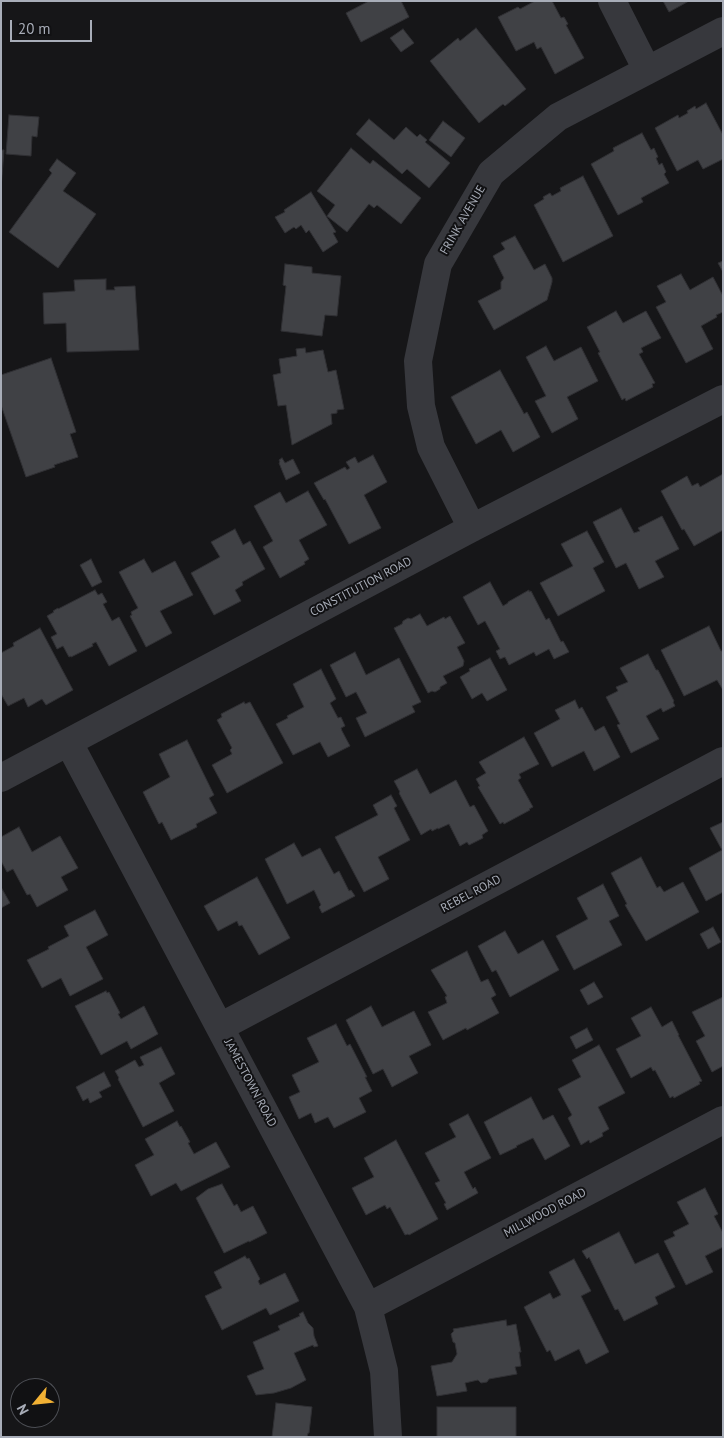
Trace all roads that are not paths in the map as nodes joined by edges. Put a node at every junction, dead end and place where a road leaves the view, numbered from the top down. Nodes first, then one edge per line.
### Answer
1 (612, 1) edge
2 (723, 31) edge
3 (647, 70) junction
4 (723, 399) edge
5 (472, 528) junction
6 (69, 743) junction
7 (723, 761) edge
8 (1, 778) edge
9 (220, 1027) junction
10 (723, 1120) edge
11 (368, 1307) junction
12 (388, 1437) edge

1 - 3 street
2 - 3 street, FRINK AVENUE
3 - 5 street, FRINK AVENUE
4 - 5 street, CONSTITUTION ROAD
5 - 6 street, CONSTITUTION ROAD
6 - 8 street, CONSTITUTION ROAD
6 - 9 street, JAMESTOWN ROAD
7 - 9 street, REBEL ROAD
9 - 11 street, JAMESTOWN ROAD
10 - 11 street, MILLWOOD ROAD
11 - 12 street, JAMESTOWN ROAD

